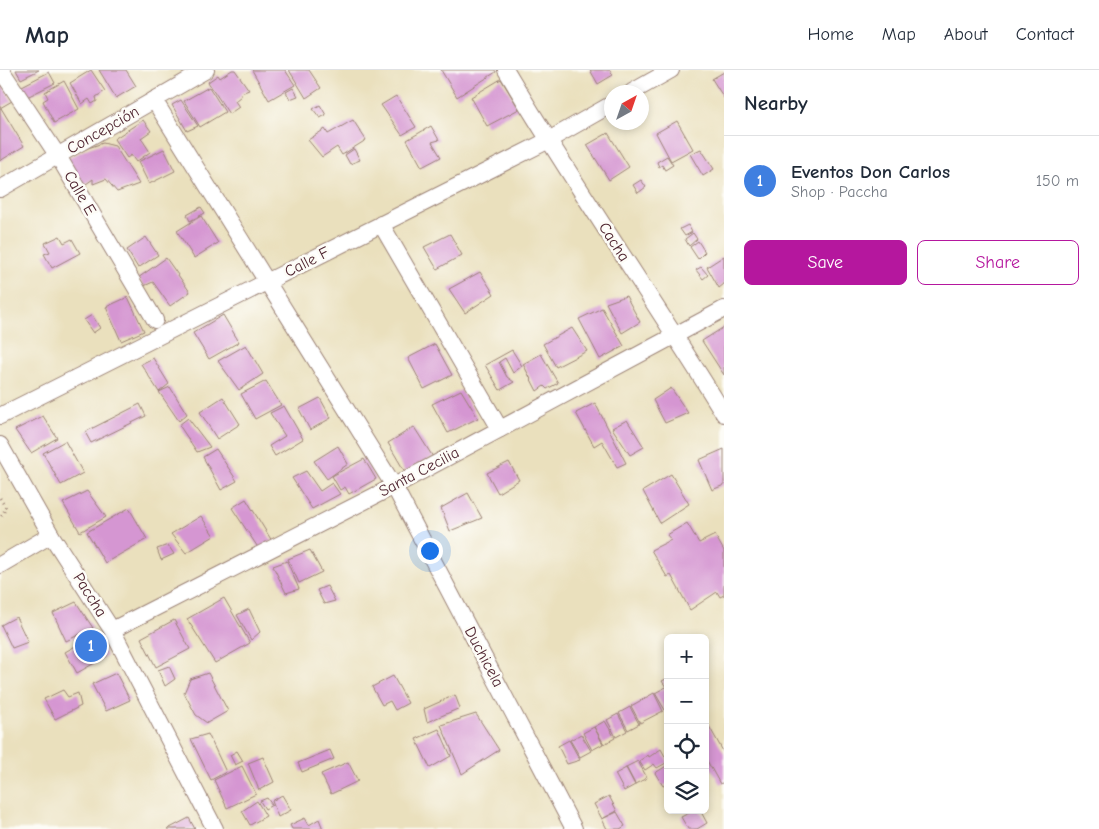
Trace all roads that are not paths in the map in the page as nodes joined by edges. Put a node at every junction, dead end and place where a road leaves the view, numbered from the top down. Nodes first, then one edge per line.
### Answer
1 (1, 70) edge
2 (206, 70) edge
3 (506, 70) edge
4 (671, 70) edge
5 (644, 85) edge
6 (154, 100) junction
7 (604, 109) edge
8 (548, 141) junction
9 (58, 156) junction
10 (0, 189) edge
11 (381, 224) junction
12 (268, 281) junction
13 (724, 309) edge
14 (155, 320) dead end
15 (676, 336) junction
16 (724, 414) edge
17 (0, 416) edge
18 (500, 430) junction
19 (0, 444) edge
20 (394, 486) junction
21 (51, 535) junction
22 (0, 565) edge
23 (112, 630) junction
24 (215, 829) edge
25 (574, 829) edge

1 - 9 street, Calle E
2 - 6 street, Concepción
3 - 8 street, Cacha
4 - 5 street
6 - 9 street, Concepción
6 - 12 street, Duchicela
7 - 8 street, Calle F
8 - 11 street, Calle F
8 - 15 street, Cacha
9 - 10 street, Concepción
9 - 14 street, Calle E
11 - 12 street, Calle F
11 - 18 street
12 - 17 street, Calle F
12 - 20 street, Duchicela
13 - 15 street, Santa Cecilia
15 - 16 street, Cacha
15 - 18 street, Santa Cecilia
18 - 20 street, Santa Cecilia
19 - 21 street, Paccha
20 - 23 street, Santa Cecilia
20 - 25 street, Duchicela
21 - 22 street
21 - 23 street, Paccha
23 - 24 street, Paccha

